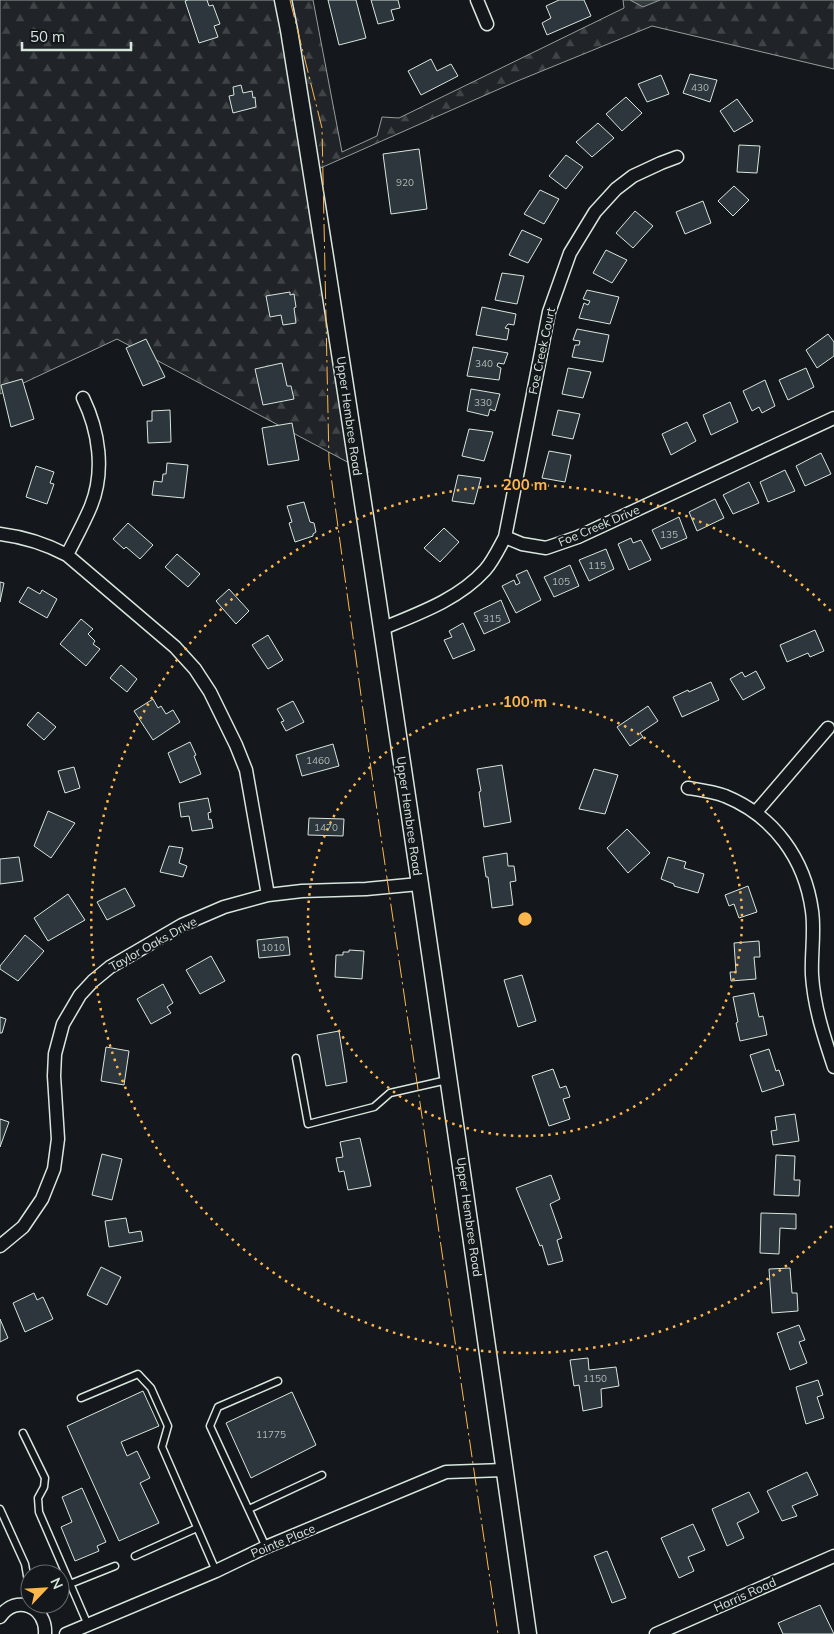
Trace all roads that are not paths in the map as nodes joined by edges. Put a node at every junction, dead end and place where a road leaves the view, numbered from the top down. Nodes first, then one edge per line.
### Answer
1 (283, 0) edge
2 (476, 0) edge
3 (487, 24) dead end
4 (677, 157) dead end
5 (83, 398) dead end
6 (834, 418) edge
7 (0, 534) edge
8 (505, 537) junction
9 (67, 554) junction
10 (381, 629) junction
11 (828, 728) dead end
12 (688, 788) dead end
13 (756, 812) junction
14 (419, 884) junction
15 (268, 895) junction
16 (296, 1058) dead end
17 (834, 1067) edge
18 (448, 1080) junction
19 (0, 1246) edge
20 (278, 1381) dead end
21 (81, 1398) dead end
22 (23, 1433) dead end
23 (504, 1470) junction
24 (322, 1475) dead end
25 (0, 1509) edge
26 (248, 1509) junction
27 (197, 1528) junction
28 (266, 1547) junction
29 (134, 1556) dead end
30 (834, 1556) edge
31 (24, 1564) edge
32 (61, 1564) edge
33 (115, 1566) dead end
34 (216, 1571) junction
35 (70, 1584) joint
36 (20, 1606) edge
37 (40, 1614) edge
38 (0, 1617) edge
39 (88, 1625) junction
40 (45, 1634) edge
41 (66, 1634) edge
42 (528, 1634) edge
43 (656, 1634) edge

1 - 10 street, Upper Hembree Road
2 - 3 street
4 - 8 street, Foe Creek Court
5 - 9 street
6 - 8 street, Foe Creek Drive
7 - 9 street
8 - 10 street
9 - 15 street
10 - 14 street, Upper Hembree Road
11 - 13 street
12 - 13 street
13 - 17 street
14 - 15 street, Taylor Oaks Drive
14 - 18 street, Upper Hembree Road
15 - 19 street, Taylor Oaks Drive
16 - 18 lane
18 - 23 street, Upper Hembree Road
20 - 26 lane
21 - 27 lane
22 - 32 lane
23 - 28 street, Pointe Place
23 - 42 street, Upper Hembree Road
24 - 26 lane
25 - 31 lane
26 - 28 lane
27 - 29 lane
27 - 34 lane
28 - 34 street, Pointe Place
30 - 43 street, Harris Road
33 - 35 lane
34 - 39 street, Pointe Place
35 - 39 lane
36 - 38 street
37 - 40 street
39 - 41 street, Pointe Place

